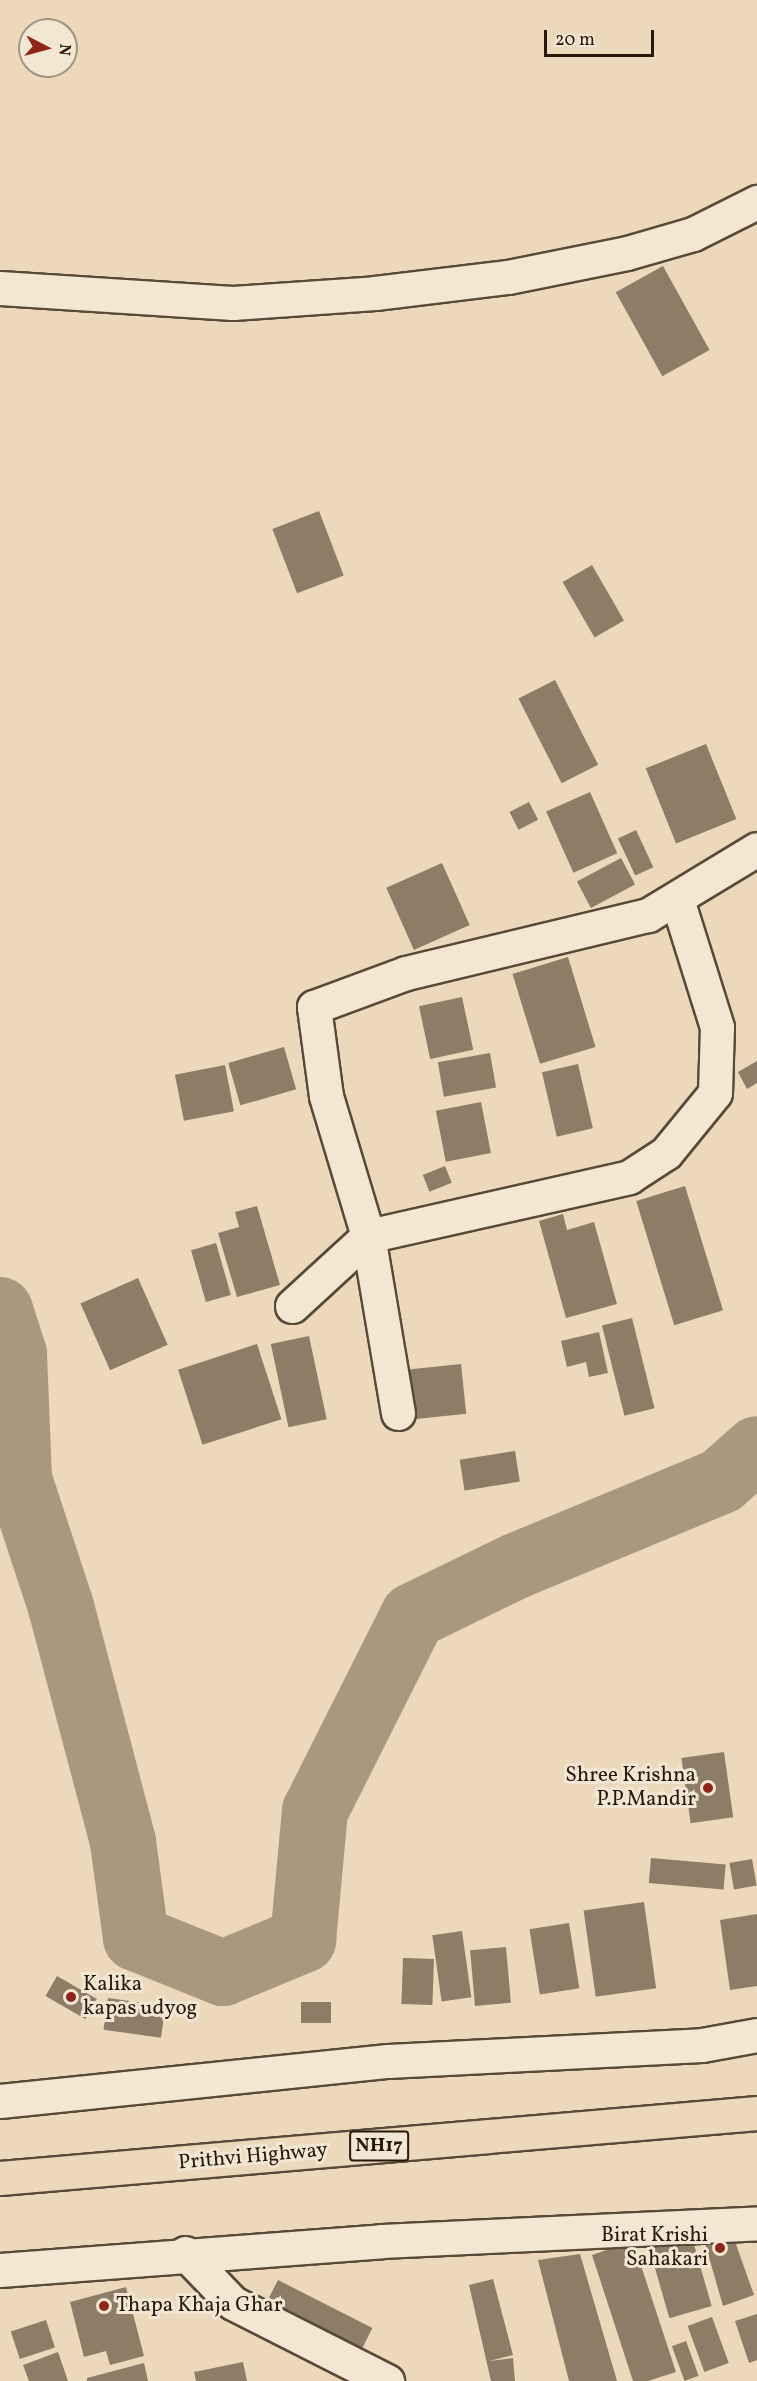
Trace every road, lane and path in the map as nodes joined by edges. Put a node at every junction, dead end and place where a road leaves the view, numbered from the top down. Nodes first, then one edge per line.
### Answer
1 (757, 202) edge
2 (0, 288) edge
3 (757, 849) edge
4 (676, 899) junction
5 (368, 1236) junction
6 (292, 1306) dead end
7 (398, 1413) dead end
8 (757, 2035) edge
9 (0, 2101) edge
10 (757, 2113) edge
11 (0, 2178) edge
12 (757, 2223) edge
13 (186, 2253) junction
14 (0, 2270) edge
15 (387, 2381) edge

1 - 2 street
3 - 4 street
4 - 5 street
4 - 5 street
5 - 6 street
5 - 7 street
8 - 9 street
10 - 11 highway, Prithvi Highway / NH17
12 - 13 street
13 - 14 street
13 - 15 street

